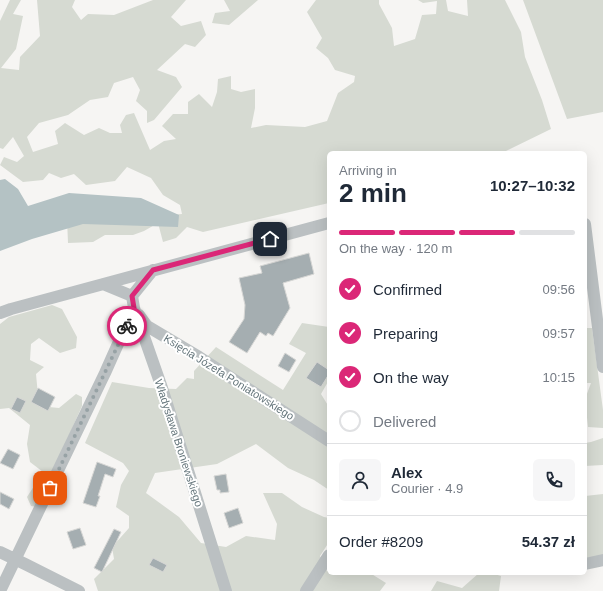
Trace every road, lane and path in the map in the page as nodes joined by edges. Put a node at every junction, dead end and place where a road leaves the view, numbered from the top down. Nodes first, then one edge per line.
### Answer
1 (327, 224) edge
2 (587, 240) edge
3 (153, 270) junction
4 (103, 284) junction
5 (132, 296) junction
6 (134, 308) junction
7 (0, 313) edge
8 (603, 366) edge
9 (327, 440) edge
10 (0, 552) edge
11 (327, 558) edge
12 (15, 560) junction
13 (603, 560) edge
14 (587, 564) edge
15 (0, 591) edge
16 (80, 591) edge
17 (226, 591) edge
18 (306, 591) edge

1 - 3 street
2 - 8 street
3 - 4 street
3 - 5 street
4 - 5 street
4 - 7 street
5 - 6 street, Władysława Broniewskiego
6 - 9 street, Księcia Józefa Poniatowskiego
6 - 12 street
6 - 17 street, Władysława Broniewskiego
10 - 12 street
11 - 18 street
12 - 15 street
12 - 16 street
13 - 14 street

